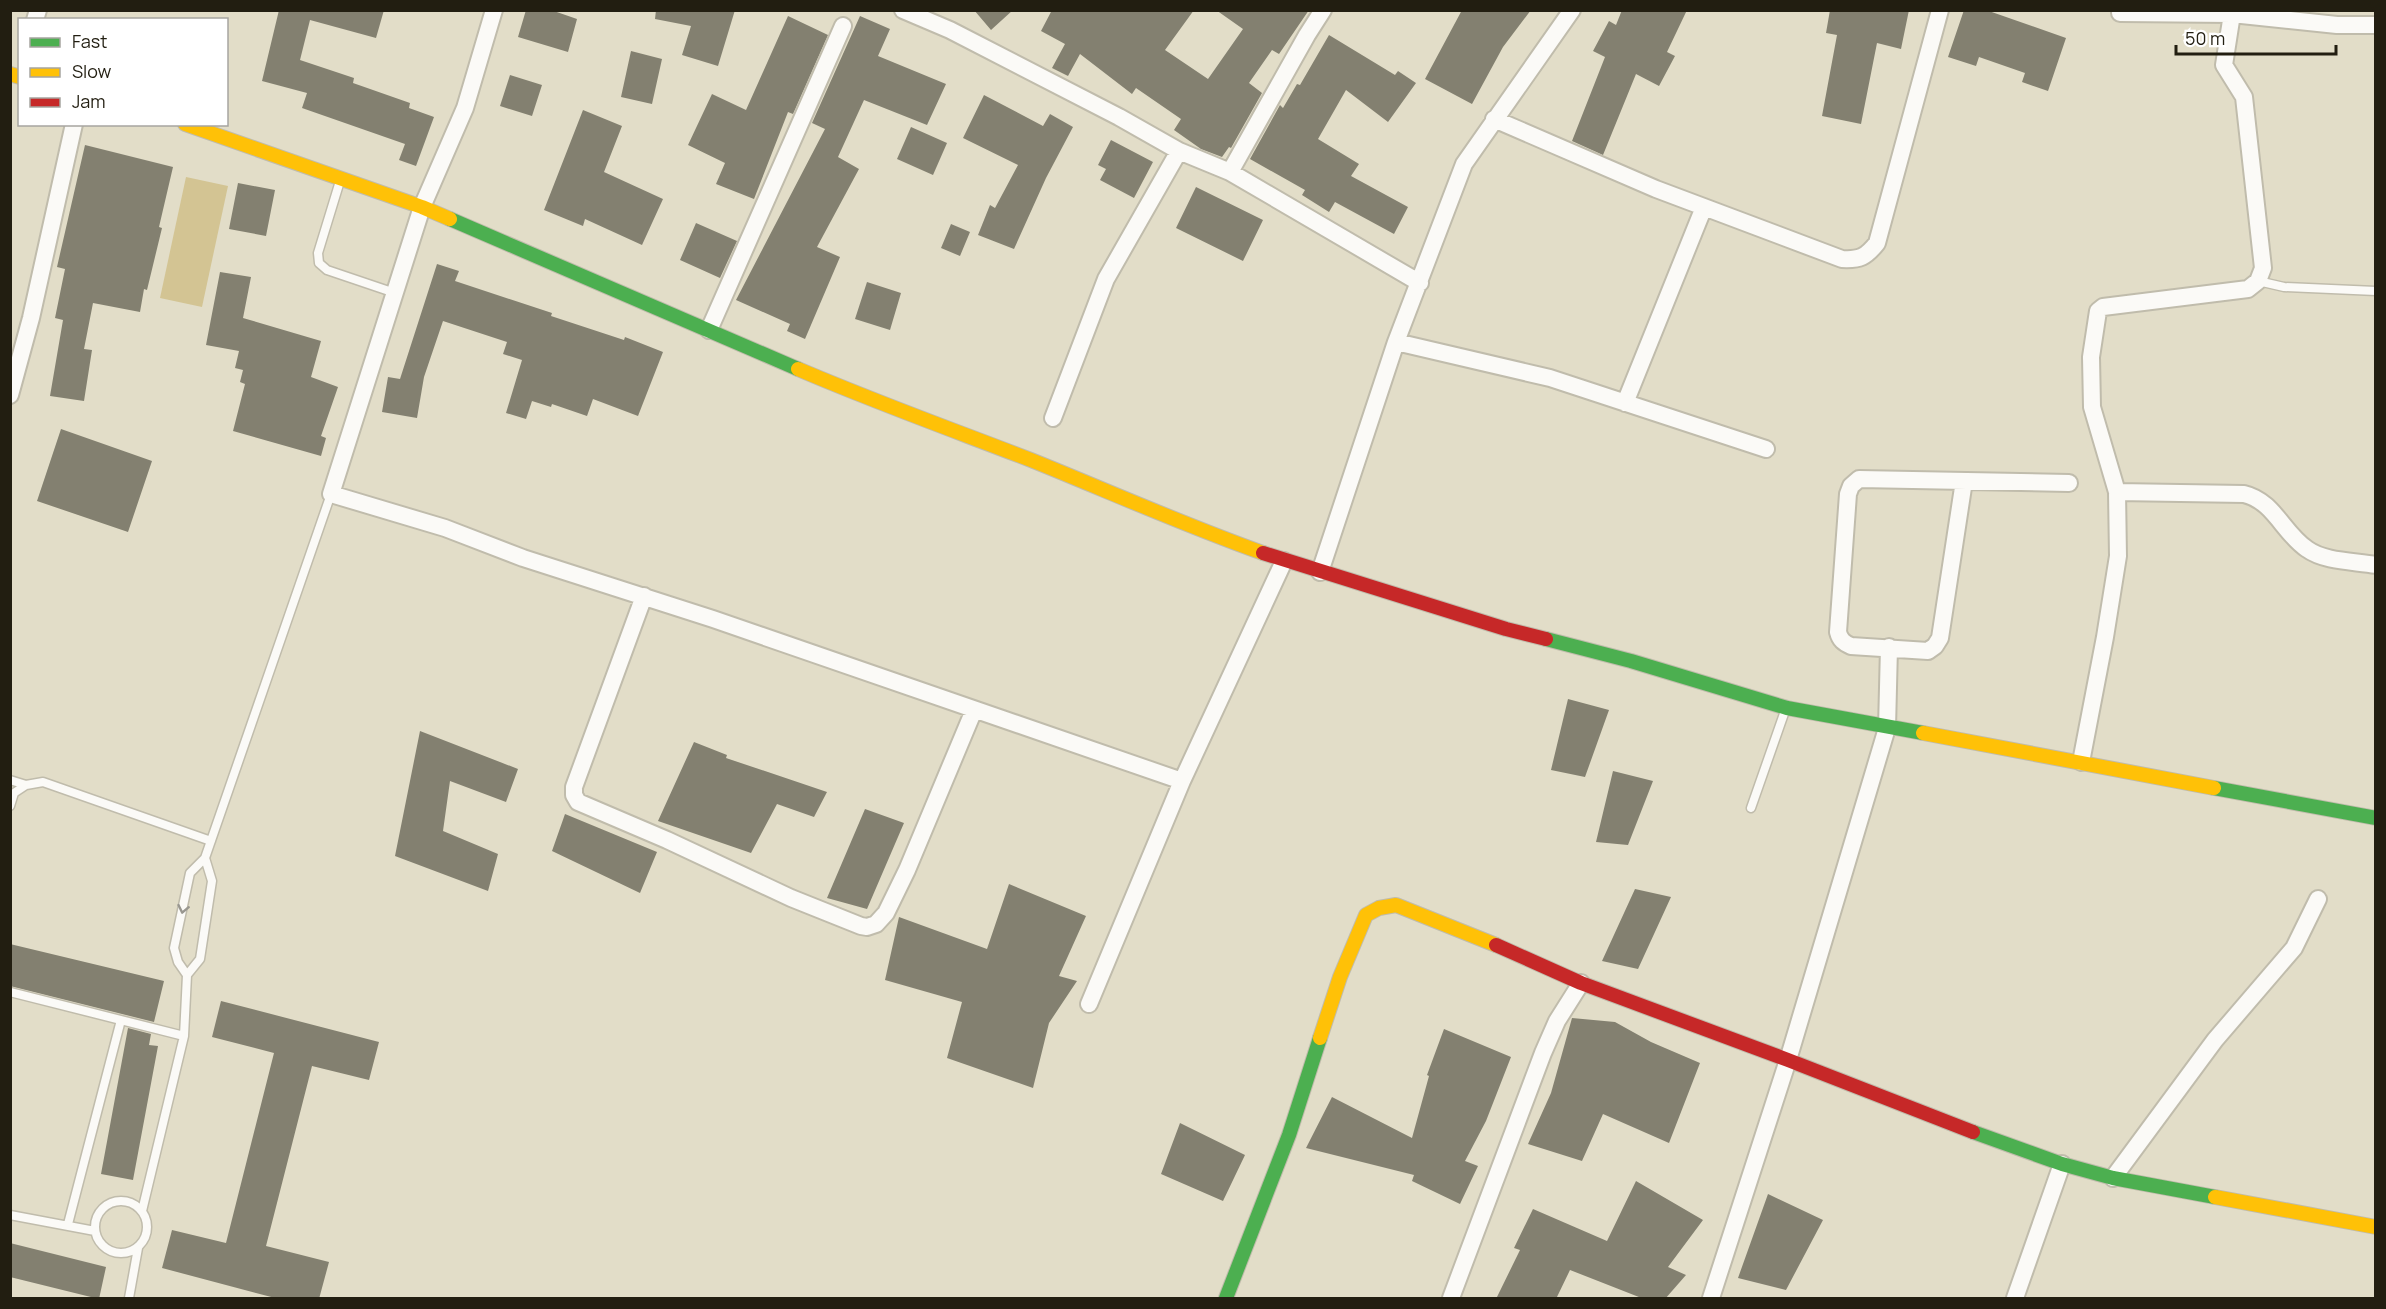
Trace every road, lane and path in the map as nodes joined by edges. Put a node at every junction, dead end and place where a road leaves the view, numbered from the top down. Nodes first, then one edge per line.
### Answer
1 (494, 10) edge
2 (903, 10) edge
3 (1323, 10) edge
4 (1572, 10) edge
5 (1940, 10) edge
6 (2118, 11) edge
7 (2232, 14) junction
8 (2376, 25) edge
9 (843, 26) dead end
10 (1494, 119) junction
11 (74, 126) edge
12 (191, 126) edge
13 (1179, 151) junction
14 (1230, 172) junction
15 (341, 178) junction
16 (422, 207) junction
17 (1704, 207) junction
18 (2258, 281) junction
19 (1420, 283) junction
20 (2376, 291) edge
21 (396, 293) junction
22 (709, 330) junction
23 (1396, 342) junction
24 (10, 395) edge
25 (1625, 403) junction
26 (1053, 418) dead end
27 (1766, 449) dead end
28 (1964, 481) junction
29 (2069, 483) dead end
30 (2116, 492) junction
31 (331, 494) junction
32 (1284, 561) junction
33 (2376, 565) edge
34 (1320, 572) junction
35 (644, 597) junction
36 (1889, 647) junction
37 (1786, 708) junction
38 (974, 710) junction
39 (1887, 728) junction
40 (2081, 762) junction
41 (10, 780) edge
42 (1182, 781) junction
43 (27, 785) junction
44 (10, 806) edge
45 (1751, 808) dead end
46 (2376, 818) edge
47 (210, 841) junction
48 (205, 858) junction
49 (2318, 899) dead end
50 (187, 975) junction
51 (1581, 983) junction
52 (10, 992) edge
53 (1089, 1004) dead end
54 (121, 1020) junction
55 (184, 1036) junction
56 (1788, 1060) junction
57 (2062, 1164) junction
58 (2113, 1178) junction
59 (142, 1211) junction
60 (10, 1215) edge
61 (68, 1224) junction
62 (2376, 1227) edge
63 (95, 1231) junction
64 (138, 1248) junction
65 (129, 1299) edge
66 (1226, 1299) edge
67 (1451, 1299) edge
68 (1712, 1299) edge
69 (2015, 1299) edge

1 - 16 street
2 - 13 street
3 - 14 street
4 - 10 street
5 - 17 street
6 - 7 street
7 - 8 street
7 - 18 street
9 - 22 street
10 - 17 street
10 - 19 street
11 - 24 street
12 - 15 main road
13 - 14 street
13 - 26 street
14 - 19 street
15 - 16 main road
15 - 21 lane
16 - 21 street
16 - 22 main road
17 - 25 street
18 - 20 lane
18 - 30 street
19 - 23 street
21 - 31 street
22 - 32 main road
23 - 25 street
23 - 34 street
25 - 27 street
28 - 29 street
28 - 36 street
28 - 36 street
30 - 33 street
30 - 40 street
31 - 35 street
31 - 47 lane
32 - 34 main road
32 - 42 street
34 - 37 main road
35 - 38 street
35 - 38 street
36 - 39 street
37 - 39 main road
37 - 45 lane
38 - 42 street
39 - 40 main road
39 - 56 street
40 - 46 main road
41 - 43 lane
42 - 53 street
43 - 44 lane
43 - 47 lane
47 - 48 lane
48 - 50 lane
48 -> 50 lane
49 - 58 street
50 - 55 lane
51 - 56 main road
51 - 66 main road
51 - 67 street
52 - 54 lane
54 - 55 lane
54 - 61 lane
55 - 59 lane
56 - 57 main road
56 - 68 street
57 - 58 main road
57 - 69 street
58 - 62 main road
59 - 63 lane
59 - 64 lane
60 - 61 lane
61 - 63 lane
63 - 64 lane
64 - 65 lane

